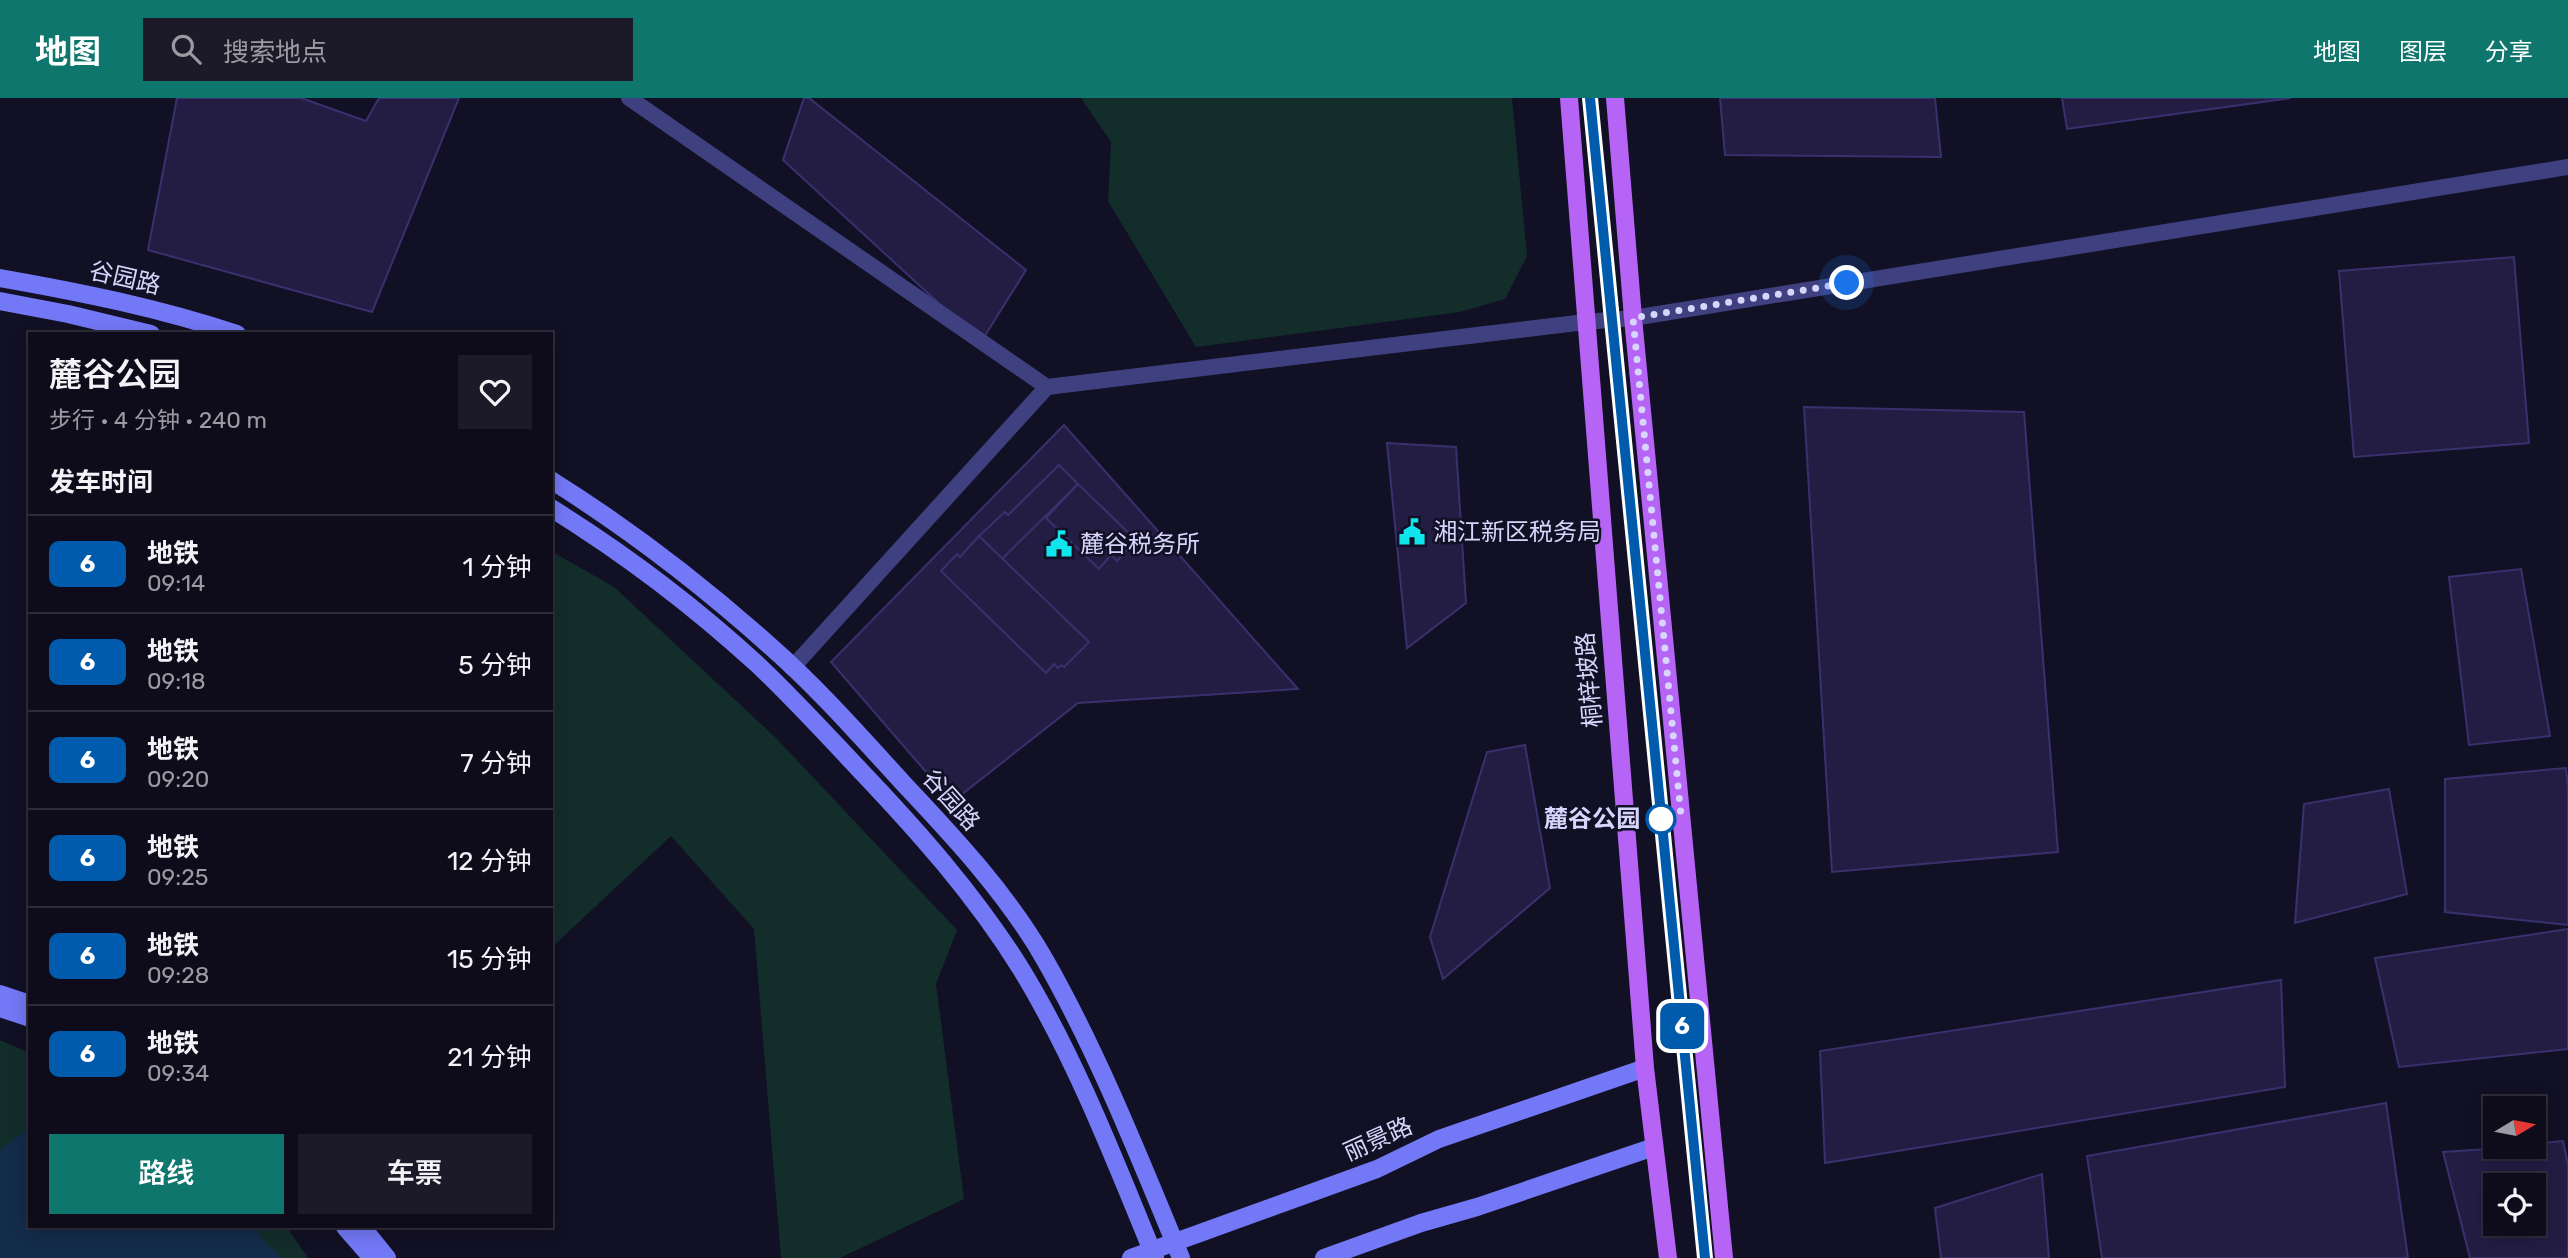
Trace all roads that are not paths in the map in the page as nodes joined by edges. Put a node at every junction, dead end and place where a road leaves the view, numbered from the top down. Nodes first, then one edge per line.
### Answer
1 (629, 98) edge
2 (1569, 98) edge
3 (1615, 98) edge
4 (2568, 167) edge
5 (0, 278) edge
6 (0, 301) edge
7 (1633, 318) junction
8 (1585, 322) junction
9 (143, 332) edge
10 (230, 332) edge
11 (1047, 387) junction
12 (553, 481) edge
13 (553, 509) edge
14 (792, 668) junction
15 (0, 994) edge
16 (28, 1003) edge
17 (0, 1008) edge
18 (28, 1017) edge
19 (1645, 1068) junction
20 (1654, 1147) junction
21 (346, 1228) edge
22 (363, 1228) edge
23 (1178, 1250) edge
24 (1153, 1254) edge
25 (372, 1258) edge
26 (387, 1258) edge
27 (1131, 1258) edge
28 (1324, 1258) edge
29 (1668, 1258) edge
30 (1724, 1258) edge

1 - 11 street
2 - 8 main road, 桐梓坡路
3 - 7 main road
4 - 7 street
5 - 10 main road, 谷园路
6 - 9 main road, 谷园路
7 - 8 street
7 - 30 main road
8 - 11 street
8 - 19 main road, 桐梓坡路
11 - 14 street
12 - 14 main road, 谷园路
13 - 24 main road, 谷园路
14 - 23 main road, 谷园路
15 - 16 main road
17 - 18 main road
19 - 20 main road, 桐梓坡路
19 - 23 main road, 丽景路
20 - 28 main road
20 - 29 main road, 桐梓坡路
21 - 25 main road
22 - 26 main road
23 - 24 main road, 丽景路
24 - 27 main road, 丽景路

